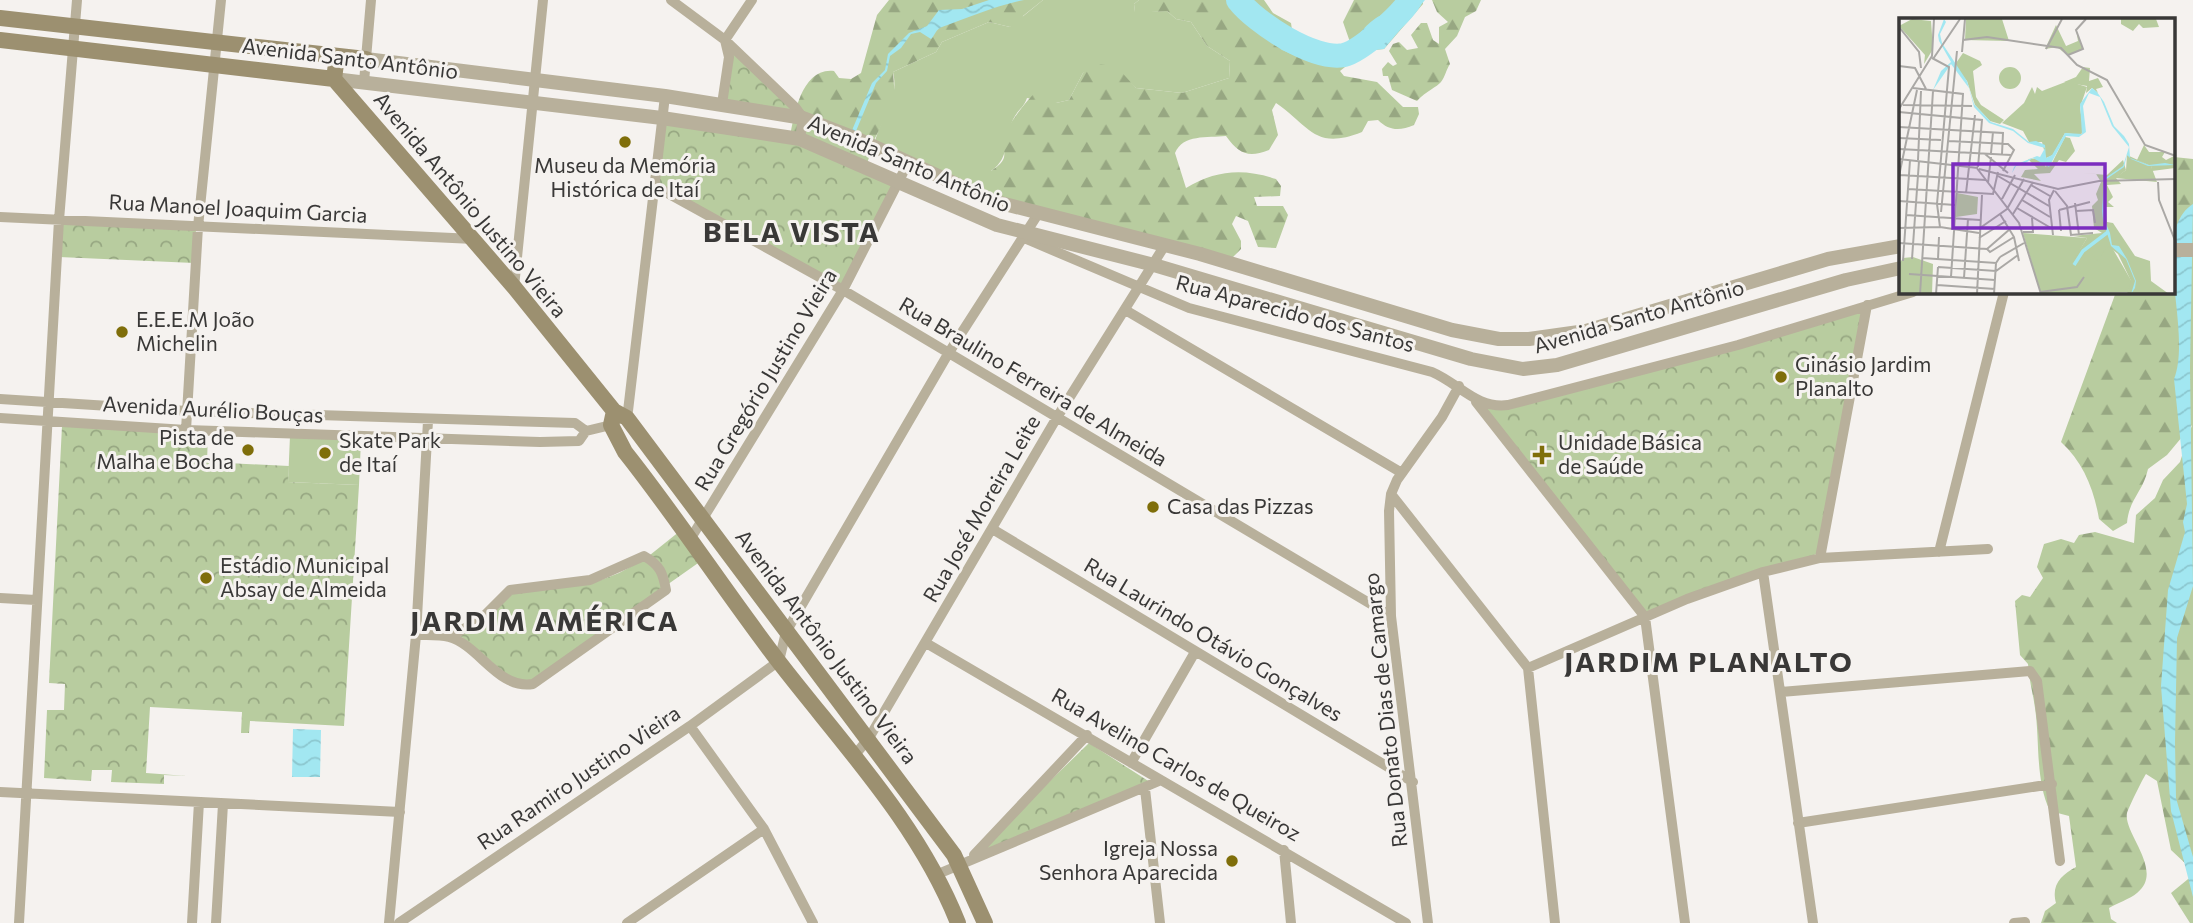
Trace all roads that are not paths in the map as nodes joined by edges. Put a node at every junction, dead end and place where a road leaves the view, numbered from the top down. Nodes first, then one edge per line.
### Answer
1 (77, 0) edge
2 (221, 0) edge
3 (371, 0) edge
4 (543, 0) edge
5 (671, 0) edge
6 (752, 0) edge
7 (0, 18) edge
8 (75, 27) junction
9 (0, 40) edge
10 (724, 40) junction
11 (217, 43) junction
12 (74, 48) junction
13 (337, 56) junction
14 (366, 59) junction
15 (215, 64) junction
16 (334, 79) junction
17 (536, 79) junction
18 (364, 82) junction
19 (665, 96) junction
20 (533, 102) junction
21 (722, 104) junction
22 (662, 118) junction
23 (803, 118) junction
24 (800, 139) junction
25 (908, 163) junction
26 (899, 183) junction
27 (653, 185) junction
28 (1038, 214) junction
29 (0, 217) edge
30 (59, 220) junction
31 (198, 227) junction
32 (1025, 235) junction
33 (474, 239) junction
34 (1165, 245) junction
35 (1899, 246) edge
36 (1154, 265) junction
37 (1899, 268) edge
38 (1141, 286) junction
39 (514, 287) junction
40 (843, 290) junction
41 (1906, 294) edge
42 (2004, 294) edge
43 (1867, 305) junction
44 (1126, 311) junction
45 (948, 354) junction
46 (1459, 386) junction
47 (0, 398) edge
48 (1475, 401) junction
49 (48, 402) junction
50 (187, 411) junction
51 (617, 417) junction
52 (0, 418) edge
53 (1056, 419) junction
54 (47, 421) junction
55 (428, 421) junction
56 (187, 430) junction
57 (586, 431) junction
58 (427, 439) junction
59 (1402, 473) junction
60 (1391, 494) junction
61 (704, 519) junction
62 (994, 530) junction
63 (691, 538) junction
64 (1988, 549) dead end
65 (1939, 552) junction
66 (1820, 558) junction
67 (1763, 572) junction
68 (0, 598) edge
69 (36, 600) junction
70 (1391, 617) junction
71 (1645, 617) junction
72 (786, 632) junction
73 (416, 635) junction
74 (450, 637) junction
75 (926, 643) junction
76 (1195, 652) junction
77 (779, 661) junction
78 (1528, 668) junction
79 (1781, 692) junction
80 (690, 726) junction
81 (1087, 735) junction
82 (869, 738) junction
83 (854, 756) junction
84 (1131, 763) junction
85 (1159, 780) junction
86 (1413, 782) junction
87 (2052, 784) junction
88 (1145, 789) junction
89 (0, 792) edge
90 (24, 794) junction
91 (198, 802) junction
92 (223, 804) junction
93 (400, 812) junction
94 (1798, 822) junction
95 (764, 829) junction
96 (1284, 850) junction
97 (2060, 861) dead end
98 (965, 862) junction
99 (938, 874) junction
100 (19, 923) edge
101 (192, 923) edge
102 (216, 923) edge
103 (389, 923) edge
104 (399, 923) edge
105 (627, 923) edge
106 (813, 923) edge
107 (958, 923) edge
108 (985, 923) edge
109 (1160, 923) edge
110 (1291, 923) edge
111 (1406, 923) edge
112 (1429, 923) edge
113 (1555, 923) edge
114 (1685, 923) edge
115 (1813, 923) edge

1 - 8 street
2 - 11 street
3 - 14 street
4 - 17 street
5 - 10 street
6 - 10 street
7 - 8 main road, Avenida Santo Antônio
8 - 11 main road, Avenida Santo Antônio
8 - 12 street
9 - 12 main road, Avenida Santo Antônio
10 - 21 street
10 - 23 street
11 - 13 main road, Avenida Santo Antônio
11 - 15 street
12 - 15 main road, Avenida Santo Antônio
12 - 30 street
13 - 14 main road, Avenida Santo Antônio
13 - 16 main road
14 - 17 street, Avenida Santo Antônio
14 - 18 street
15 - 16 main road, Avenida Santo Antônio
15 - 31 street
16 - 18 street, Avenida Santo Antônio
16 - 33 main road, Avenida Antônio Justino Vieira
17 - 19 street, Avenida Santo Antônio
17 - 20 street
18 - 20 street, Avenida Santo Antônio
19 - 21 street, Avenida Santo Antônio
19 - 22 street
20 - 22 street, Avenida Santo Antônio
20 - 39 street
21 - 23 street, Avenida Santo Antônio
22 - 24 street, Avenida Santo Antônio
22 - 27 street
23 - 24 street
23 - 25 street, Avenida Santo Antônio
24 - 26 street, Avenida Santo Antônio
25 - 26 street, Rua Gregório Justino Vieira
25 - 28 street, Avenida Santo Antônio
26 - 32 street, Avenida Santo Antônio
26 - 40 street, Rua Gregório Justino Vieira
27 - 40 street, Rua Braulino Ferreira de Almeida
27 - 51 street
28 - 32 street
28 - 34 street, Avenida Santo Antônio
29 - 30 street, Rua Manoel Joaquim Garcia
30 - 31 street, Rua Manoel Joaquim Garcia
30 - 49 street
31 - 33 street, Rua Manoel Joaquim Garcia
31 - 50 street
32 - 36 street, Avenida Santo Antônio
32 - 38 street, Rua Aparecido dos Santos
32 - 45 street
33 - 39 main road, Avenida Antônio Justino Vieira
34 - 35 street, Avenida Santo Antônio
34 - 36 street, Rua José Moreira Leite
36 - 37 street, Avenida Santo Antônio
36 - 38 street, Rua José Moreira Leite
38 - 44 street, Rua José Moreira Leite
38 - 46 street, Rua Aparecido dos Santos
39 - 51 main road, Avenida Antônio Justino Vieira
40 - 45 street, Rua Braulino Ferreira de Almeida
40 - 61 street, Rua Gregório Justino Vieira
41 - 43 street
42 - 65 street
43 - 48 street
43 - 66 street
44 - 53 street, Rua José Moreira Leite
44 - 59 street
45 - 53 street, Rua Braulino Ferreira de Almeida
45 - 72 street
46 - 48 street, Rua Aparecido dos Santos
46 - 59 street, Rua Donato Dias de Camargo
47 - 49 street, Avenida Aurélio Bouças
48 - 71 street, Rua Aparecido dos Santos
49 - 50 street, Avenida Aurélio Bouças
49 - 54 street
50 - 55 street, Avenida Aurélio Bouças
50 - 56 street
51 - 57 street, Avenida Aurélio Bouças
51 - 61 main road, Avenida Antônio Justino Vieira
51 - 63 main road, Avenida Antônio Justino Vieira
52 - 54 street, Avenida Aurélio Bouças
53 - 62 street, Rua José Moreira Leite
53 - 70 street, Rua Braulino Ferreira de Almeida
54 - 56 street, Avenida Aurélio Bouças
54 - 69 street
55 - 57 street, Avenida Aurélio Bouças
55 - 58 street
56 - 58 street, Avenida Aurélio Bouças
57 - 58 street, Avenida Aurélio Bouças
58 - 73 street
59 - 60 street, Rua Donato Dias de Camargo
60 - 70 street, Rua Donato Dias de Camargo
60 - 78 street
61 - 63 street, Rua Gregório Justino Vieira
61 - 72 main road, Avenida Antônio Justino Vieira
62 - 75 street, Rua José Moreira Leite
62 - 76 street, Rua Laurindo Otávio Gonçalves
63 - 77 main road, Avenida Antônio Justino Vieira
64 - 65 street
65 - 66 street
66 - 67 street
67 - 71 street
67 - 79 street
68 - 69 street
69 - 90 street
70 - 86 street, Rua Donato Dias de Camargo
71 - 78 street
71 - 114 street
72 - 77 street
72 - 82 main road, Avenida Antônio Justino Vieira
73 - 74 street
73 - 93 street
74 - 74 street
75 - 81 street, Rua Avelino Carlos de Queiroz
75 - 82 street, Rua José Moreira Leite
76 - 84 street
76 - 86 street, Rua Laurindo Otávio Gonçalves
77 - 80 street, Rua Ramiro Justino Vieira
77 - 83 main road, Avenida Antônio Justino Vieira
78 - 113 street
79 - 87 street
79 - 94 street
80 - 95 street
80 - 104 street, Rua Ramiro Justino Vieira
81 - 84 street, Rua Avelino Carlos de Queiroz
81 - 98 street
82 - 83 street, Rua José Moreira Leite
82 - 98 main road, Avenida Antônio Justino Vieira
83 - 99 main road, Avenida Antônio Justino Vieira
84 - 85 street, Rua Avelino Carlos de Queiroz
85 - 88 street
85 - 96 street, Rua Avelino Carlos de Queiroz
86 - 112 street, Rua Donato Dias de Camargo
87 - 94 street
87 - 97 street
88 - 98 street
88 - 109 street
89 - 90 street
90 - 91 street
90 - 100 street
91 - 92 street
91 - 101 street
92 - 93 street
92 - 102 street
93 - 103 street
94 - 115 street
95 - 105 street
95 - 106 street
96 - 110 street
96 - 111 street, Rua Avelino Carlos de Queiroz
98 - 99 street
98 - 108 main road, Avenida Antônio Justino Vieira
99 - 107 main road, Avenida Antônio Justino Vieira

